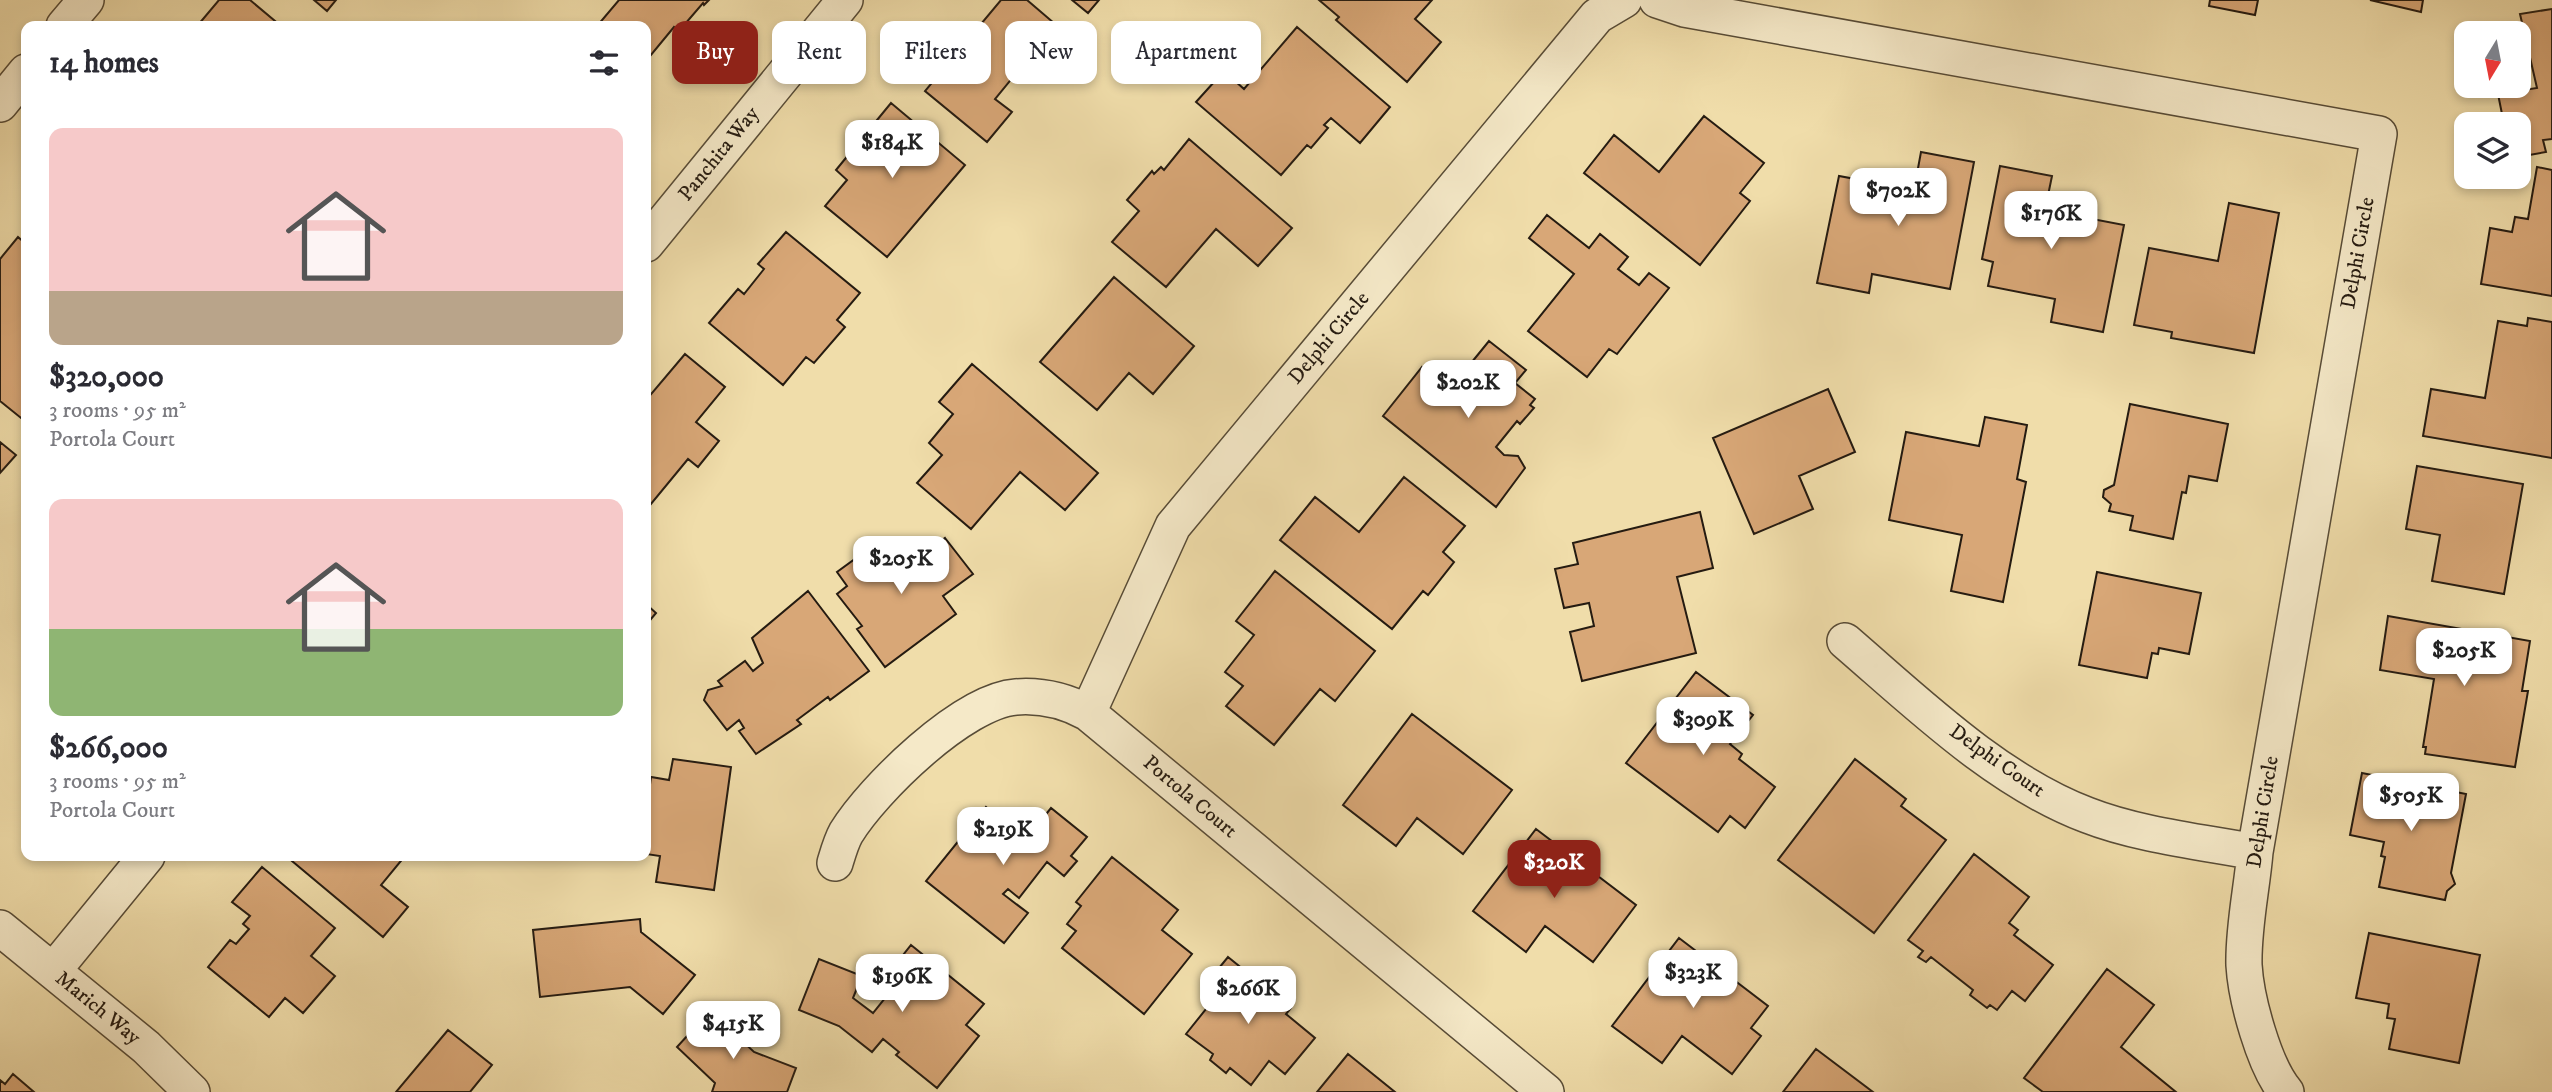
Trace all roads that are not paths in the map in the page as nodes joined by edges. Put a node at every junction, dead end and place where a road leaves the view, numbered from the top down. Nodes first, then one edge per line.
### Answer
1 (86, 0) edge
2 (845, 0) edge
3 (1624, 0) edge
4 (1657, 0) edge
5 (68, 21) edge
6 (21, 78) edge
7 (0, 104) edge
8 (651, 238) edge
9 (1845, 641) dead end
10 (1088, 713) junction
11 (2255, 852) junction
12 (143, 861) edge
13 (835, 863) dead end
14 (0, 928) edge
15 (53, 971) junction
16 (192, 1092) edge
17 (1546, 1092) edge
18 (2286, 1092) edge

1 - 5 street
2 - 8 street, Panchita Way
3 - 10 street, Delphi Circle
4 - 11 street, Delphi Circle
6 - 7 street
9 - 11 street, Delphi Court
10 - 13 street, Portola Court
10 - 17 street, Portola Court
11 - 18 street, Delphi Circle
12 - 15 street
14 - 15 street, Marich Way
15 - 16 street, Marich Way

